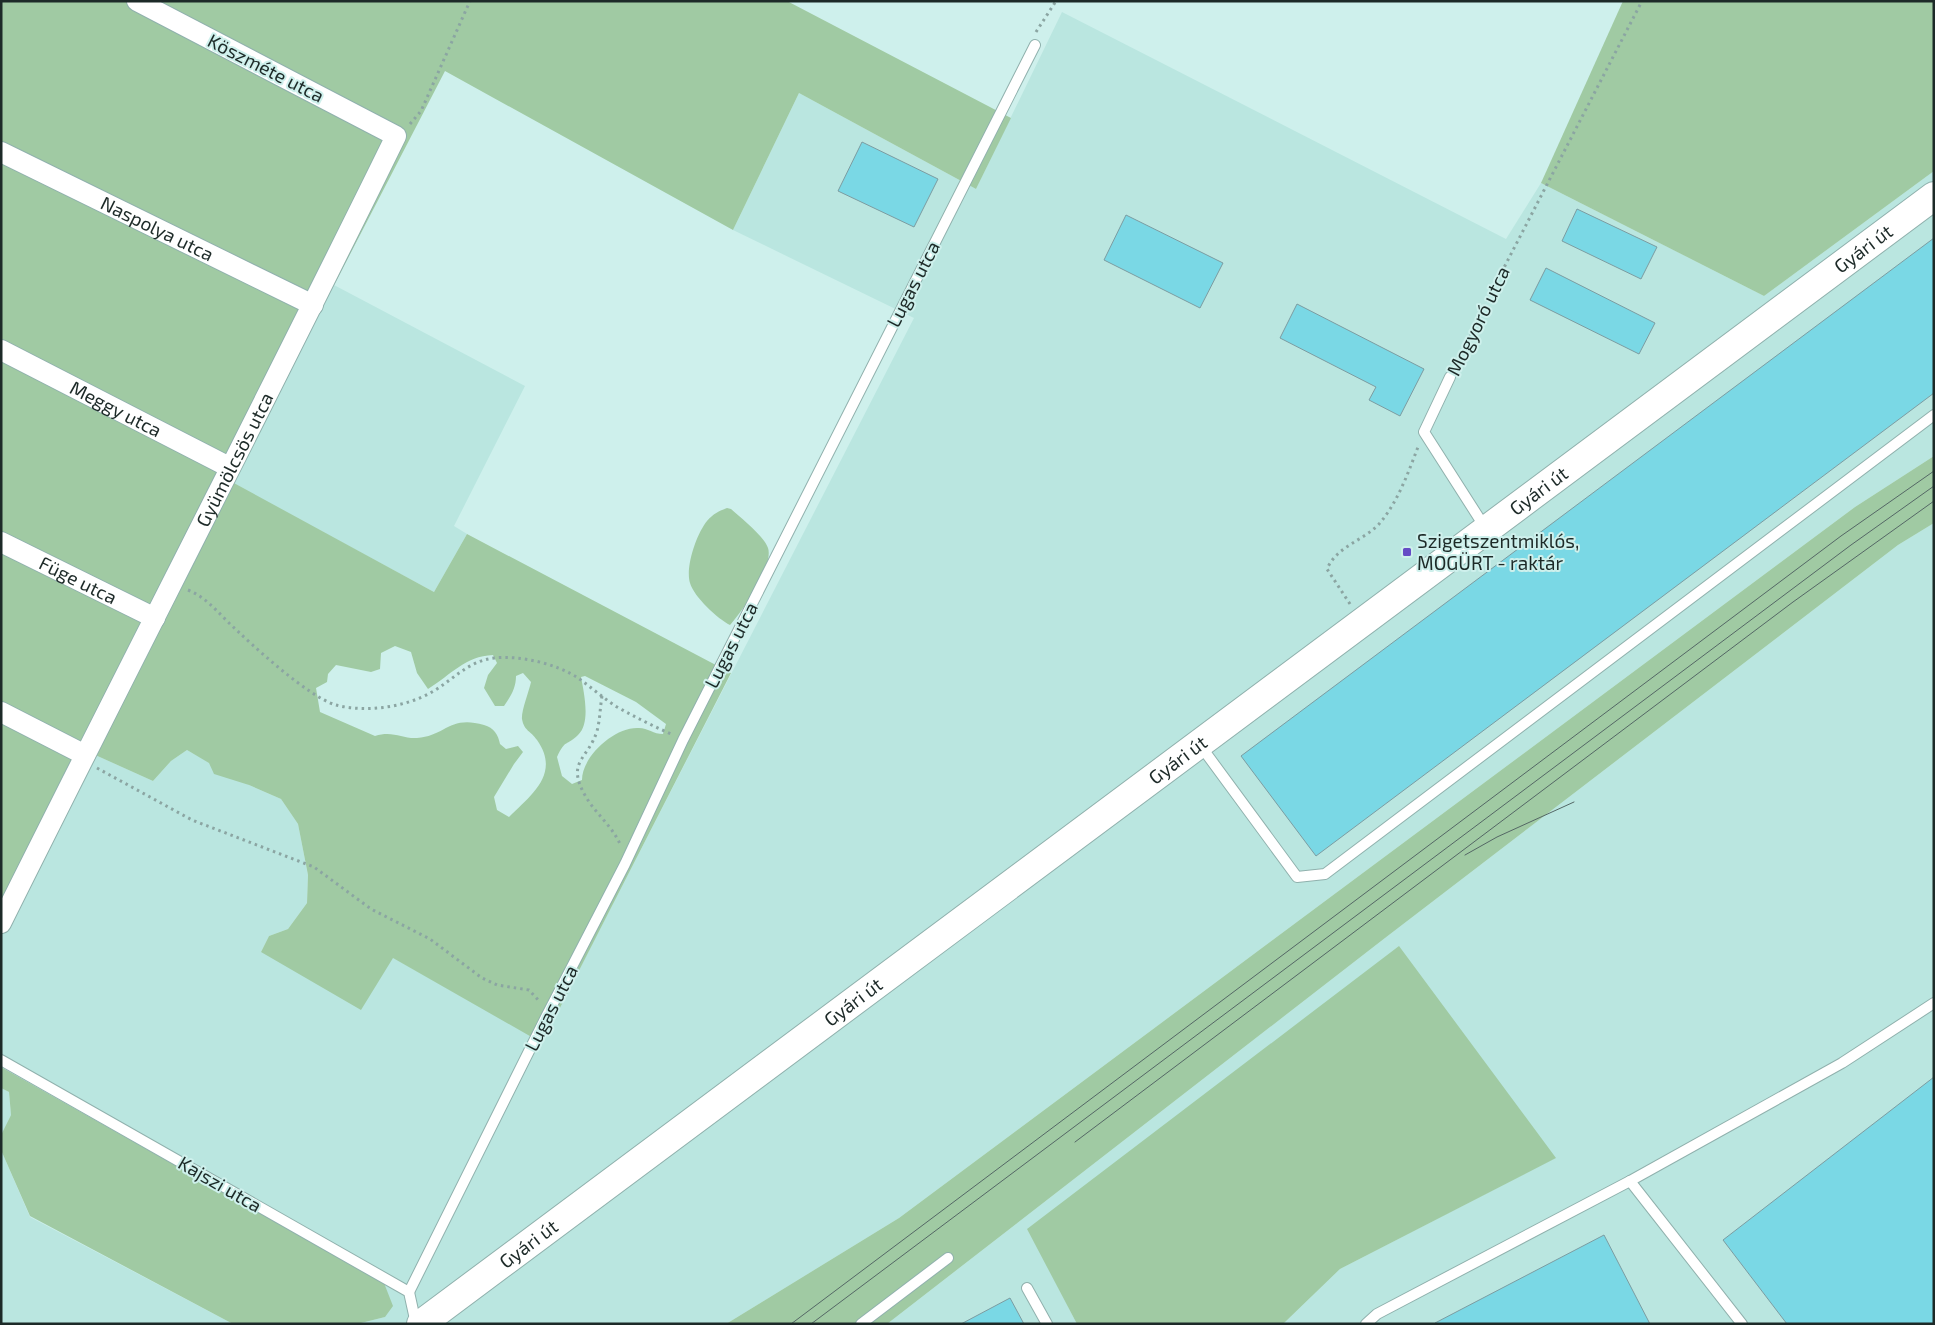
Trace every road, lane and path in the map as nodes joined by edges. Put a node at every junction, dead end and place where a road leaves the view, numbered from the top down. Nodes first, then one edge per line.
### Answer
1 (137, 1) edge
2 (470, 1) edge
3 (1056, 1) edge
4 (1642, 1) edge
5 (1035, 45) joint
6 (396, 136) junction
7 (1, 152) edge
8 (1934, 196) edge
9 (313, 305) junction
10 (1, 350) edge
11 (1450, 378) joint
12 (1934, 415) edge
13 (1424, 432) junction
14 (229, 467) junction
15 (1486, 530) junction
16 (1, 542) edge
17 (172, 584) junction
18 (155, 618) junction
19 (1362, 622) junction
20 (602, 696) junction
21 (1, 712) edge
22 (683, 740) junction
23 (1200, 744) junction
24 (84, 757) junction
25 (625, 864) junction
26 (1, 923) edge
27 (1934, 1002) edge
28 (546, 1016) junction
29 (1, 1060) edge
30 (1630, 1181) junction
31 (948, 1258) dead end
32 (1027, 1288) dead end
33 (409, 1292) junction
34 (416, 1324) edge
35 (421, 1324) edge
36 (860, 1324) edge
37 (1047, 1324) edge
38 (1366, 1324) edge
39 (1742, 1324) edge

1 - 6 street, Köszméte utca
2 - 6 path
3 - 5 path
4 - 11 path, Mogyoró utca
5 - 22 lane, Lugas utca
6 - 9 street, Gyümölcsös utca
7 - 9 street, Naspolya utca
8 - 15 street, Gyári út
9 - 14 street, Gyümölcsös utca
10 - 14 street, Meggy utca
11 - 13 lane, Mogyoró utca
12 - 23 lane
13 - 15 lane
13 - 19 path
14 - 17 street, Gyümölcsös utca
15 - 19 street, Gyári út
16 - 18 street, Füge utca
17 - 18 street, Gyümölcsös utca
17 - 20 path
18 - 24 street, Gyümölcsös utca
19 - 23 street, Gyári út
20 - 22 path
20 - 25 path
21 - 24 street
22 - 25 lane, Lugas utca
23 - 35 street, Gyári út
24 - 26 street, Gyümölcsös utca
24 - 28 path
25 - 28 lane, Lugas utca
27 - 30 lane
28 - 33 lane, Lugas utca
29 - 33 lane, Kajszi utca
30 - 38 lane
30 - 39 lane
31 - 36 lane
32 - 37 lane
33 - 34 lane

